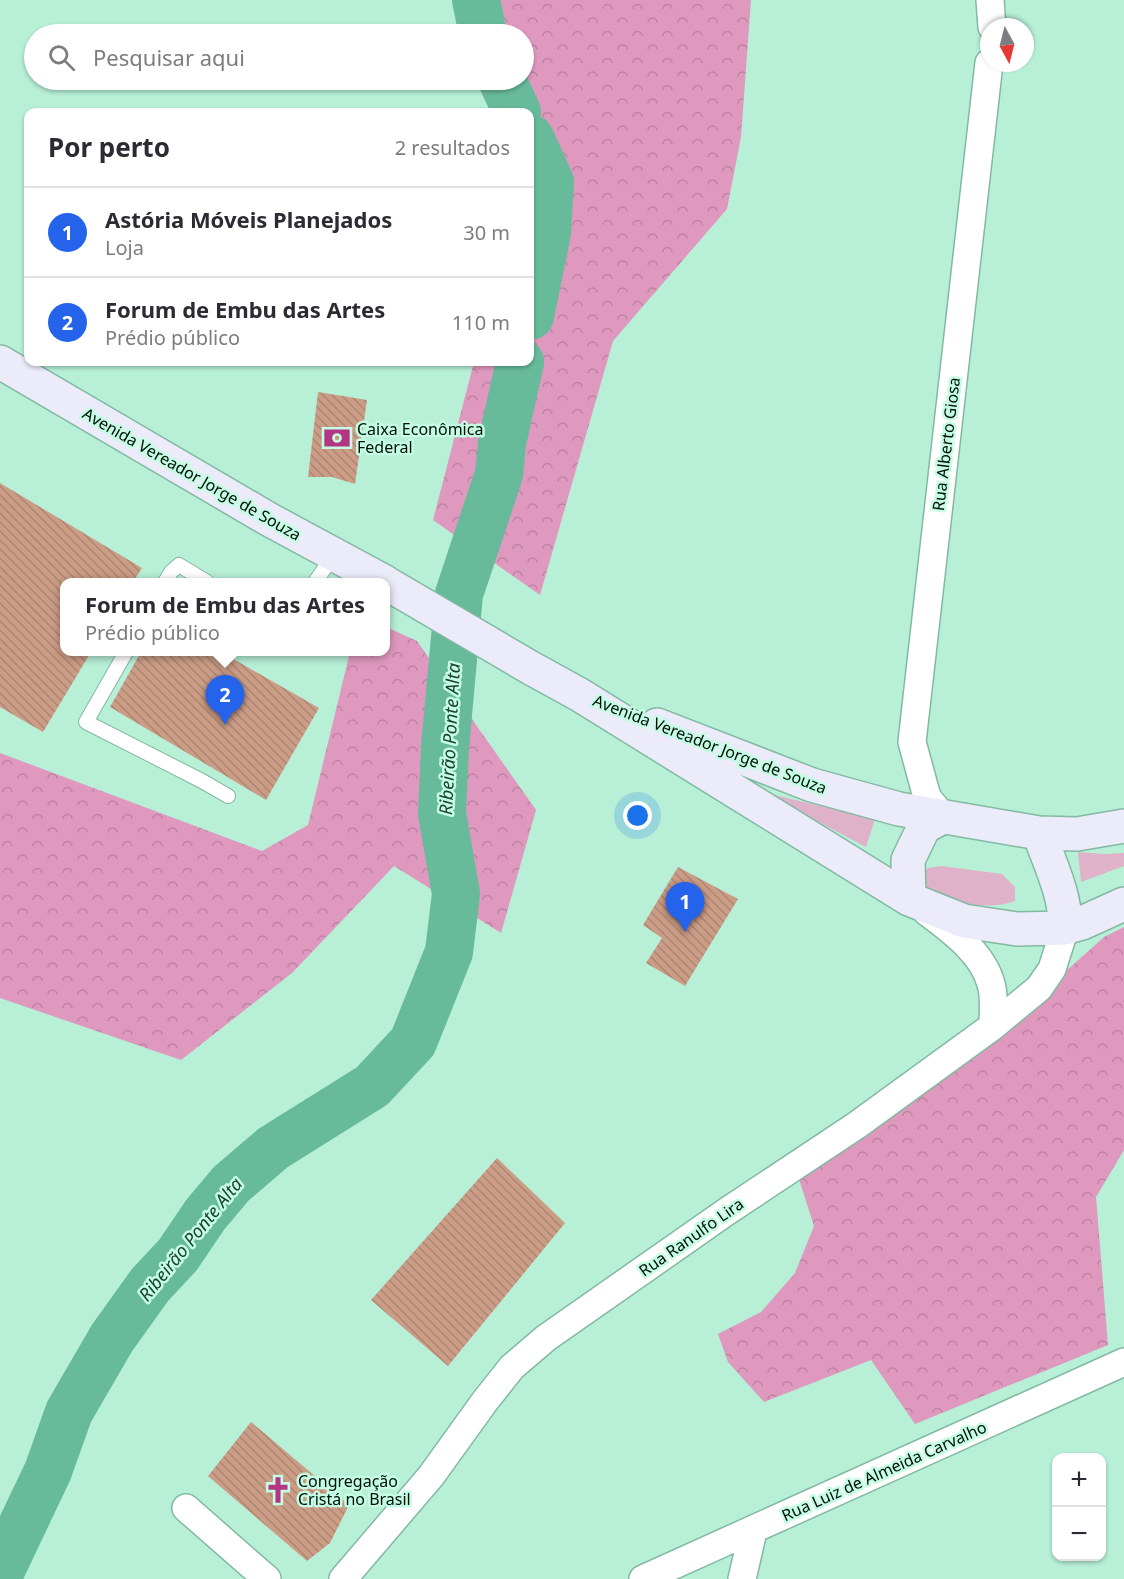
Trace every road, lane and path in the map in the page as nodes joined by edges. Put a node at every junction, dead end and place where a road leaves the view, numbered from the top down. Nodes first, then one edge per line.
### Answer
1 (990, 0) edge
2 (991, 18) edge
3 (988, 72) edge
4 (0, 362) edge
5 (334, 555) junction
6 (167, 578) edge
7 (200, 578) edge
8 (318, 578) edge
9 (377, 578) edge
10 (390, 585) edge
11 (123, 656) edge
12 (580, 695) junction
13 (228, 796) dead end
14 (943, 817) junction
15 (1124, 826) edge
16 (1039, 833) junction
17 (909, 899) junction
18 (1124, 904) edge
19 (1065, 928) junction
20 (993, 1026) junction
21 (1124, 1362) edge
22 (186, 1508) dead end
23 (753, 1530) junction
24 (267, 1579) edge
25 (343, 1579) edge
26 (643, 1579) edge
27 (742, 1579) edge

1 - 2 street
3 - 14 street, Rua Alberto Giosa
4 - 5 main road, Avenida Vereador Jorge de Souza
5 - 8 lane
5 - 9 main road, Avenida Vereador Jorge de Souza
6 - 7 lane
10 - 12 main road, Avenida Vereador Jorge de Souza
11 - 13 lane
12 - 14 main road, Avenida Vereador Jorge de Souza
12 - 17 main road, Avenida Vereador Jorge de Souza
14 - 16 main road, Avenida Vereador Jorge de Souza
14 - 17 main road
15 - 16 main road, Avenida Vereador Jorge de Souza
16 - 19 main road
17 - 19 main road, Avenida Vereador Jorge de Souza
17 - 20 street, Avenida Vereador Jorge de Souza
18 - 19 main road, Avenida Vereador Jorge de Souza
19 - 20 street, Rua Ranulfo Lira
20 - 25 street, Rua Ranulfo Lira
21 - 23 street, Rua Luiz de Almeida Carvalho
22 - 24 street
23 - 26 street, Rua Luiz de Almeida Carvalho
23 - 27 street

